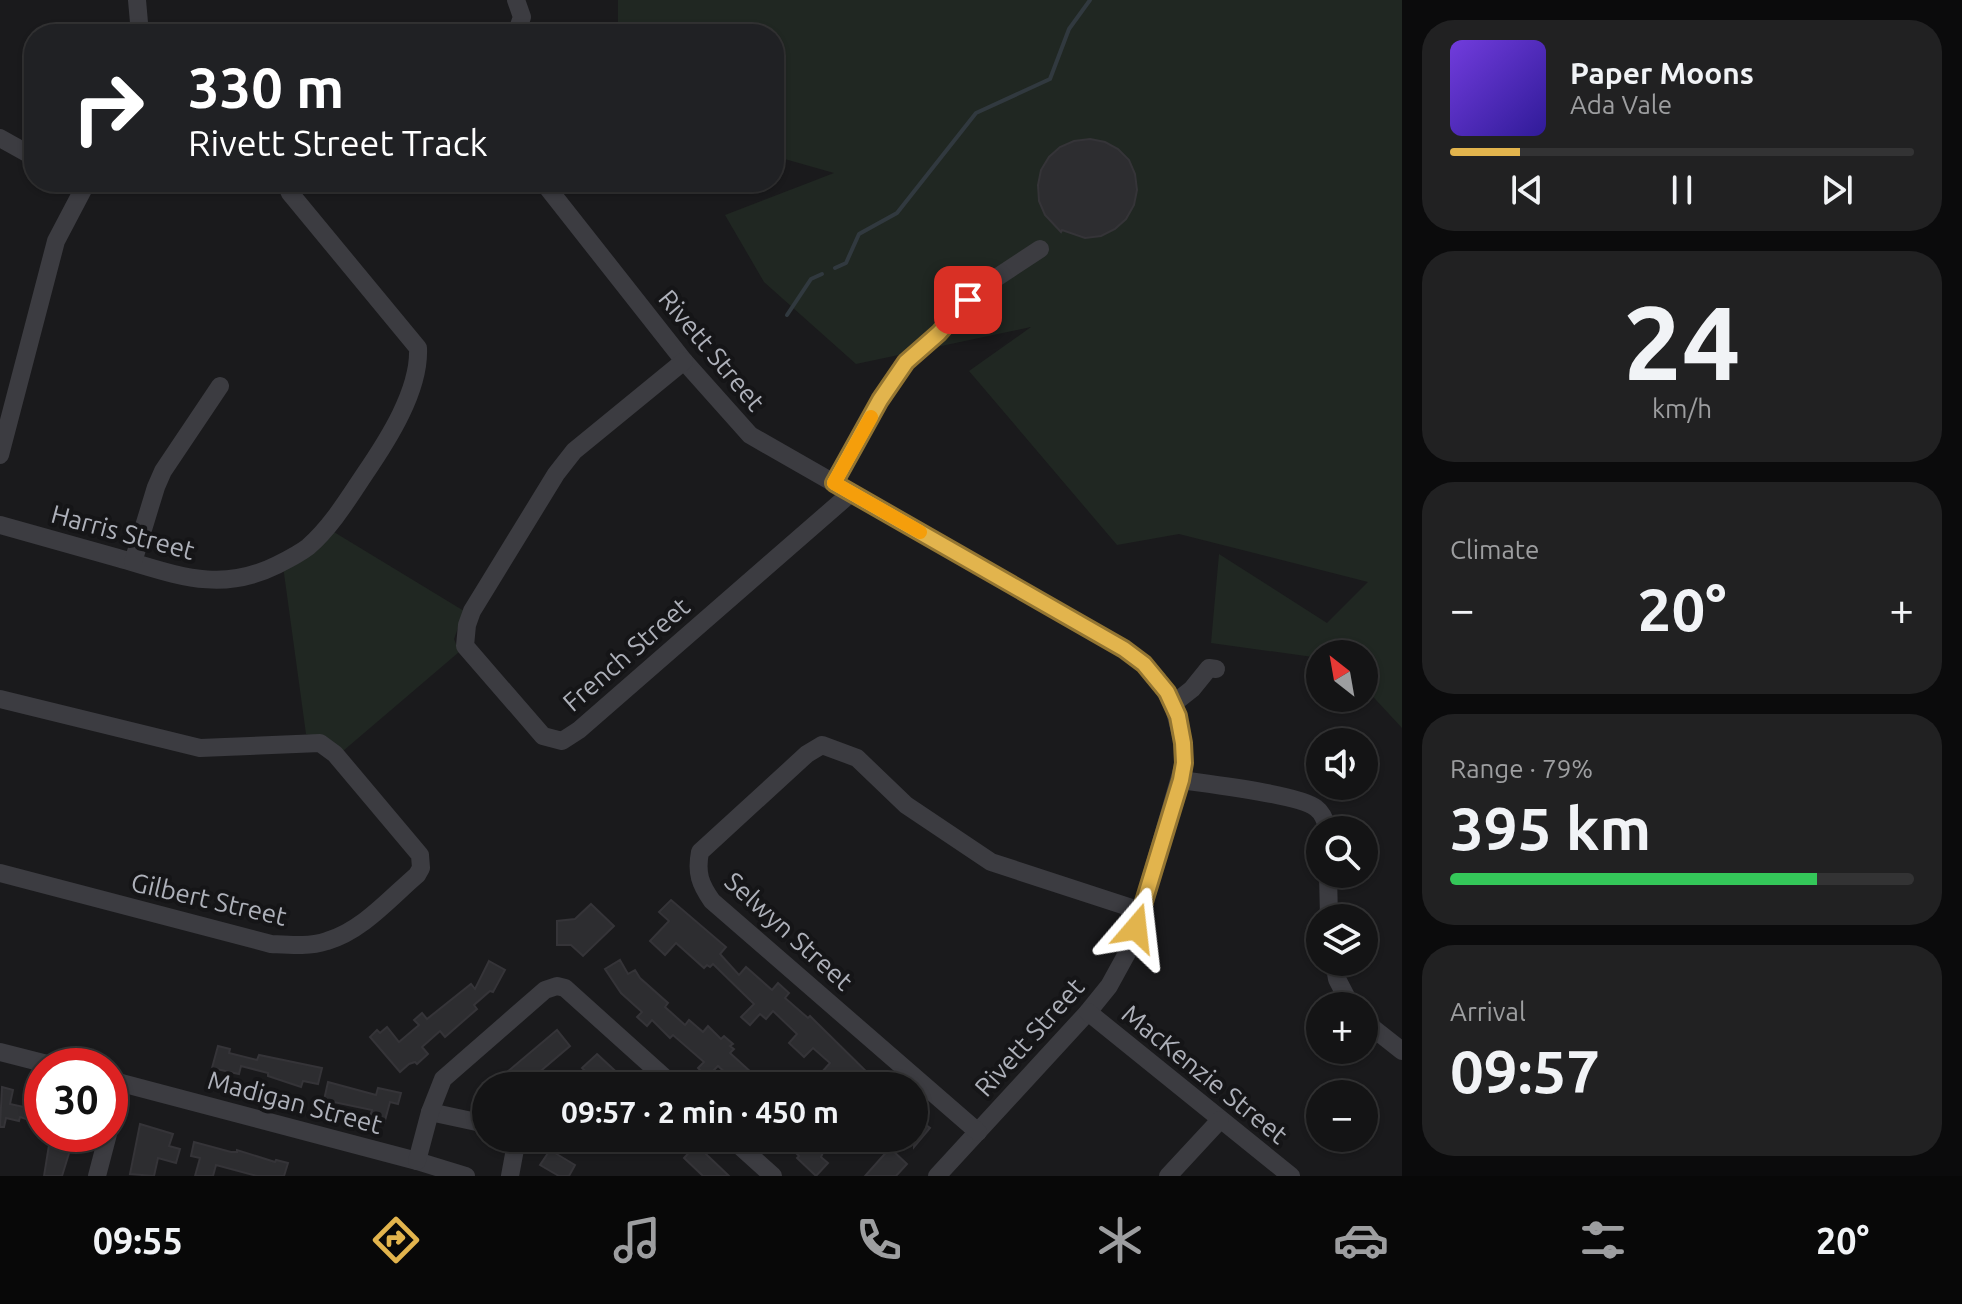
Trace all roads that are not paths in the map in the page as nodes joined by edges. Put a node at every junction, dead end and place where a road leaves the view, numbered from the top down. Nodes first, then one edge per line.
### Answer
1 (137, 0) edge
2 (516, 0) edge
3 (139, 24) edge
4 (520, 24) edge
5 (0, 138) edge
6 (24, 151) edge
7 (77, 192) edge
8 (290, 192) edge
9 (551, 192) edge
10 (1040, 249) dead end
11 (684, 361) junction
12 (220, 386) dead end
13 (0, 455) edge
14 (842, 488) junction
15 (0, 525) edge
16 (133, 562) junction
17 (1216, 669) dead end
18 (0, 699) edge
19 (1173, 704) junction
20 (1181, 780) junction
21 (1323, 816) edge
22 (0, 873) edge
23 (1141, 911) junction
24 (1088, 1012) junction
25 (1378, 1032) edge
26 (1402, 1051) edge
27 (0, 1052) edge
28 (24, 1058) edge
29 (658, 1072) edge
30 (128, 1085) edge
31 (430, 1112) junction
32 (1220, 1120) junction
33 (472, 1121) edge
34 (978, 1132) junction
35 (103, 1152) edge
36 (514, 1152) edge
37 (746, 1152) edge
38 (417, 1161) junction
39 (97, 1176) edge
40 (466, 1176) edge
41 (510, 1176) edge
42 (773, 1176) edge
43 (937, 1176) edge
44 (1168, 1176) edge
45 (1291, 1176) edge

1 - 3 street
2 - 4 street
5 - 6 street
7 - 13 street
8 - 16 street, Harris Street
9 - 11 street, Rivett Street
10 - 14 street
11 - 14 street, Rivett Street
11 - 14 street, French Street
12 - 16 street
14 - 19 street, Rivett Street
15 - 16 street, Harris Street
17 - 19 street
18 - 22 street, Gilbert Street
19 - 20 street, Rivett Street
20 - 21 street
20 - 23 street, Rivett Street
23 - 24 street, Rivett Street
23 - 34 street, Selwyn Street
24 - 32 street, MacKenzie Street
24 - 34 street, Rivett Street
25 - 26 street
27 - 28 street
29 - 31 street
30 - 38 street, Madigan Street
31 - 33 street
31 - 38 street
32 - 44 street
32 - 45 street, MacKenzie Street
34 - 43 street, Rivett Street
35 - 39 street
36 - 41 street
37 - 42 street
38 - 40 street, Madigan Street

